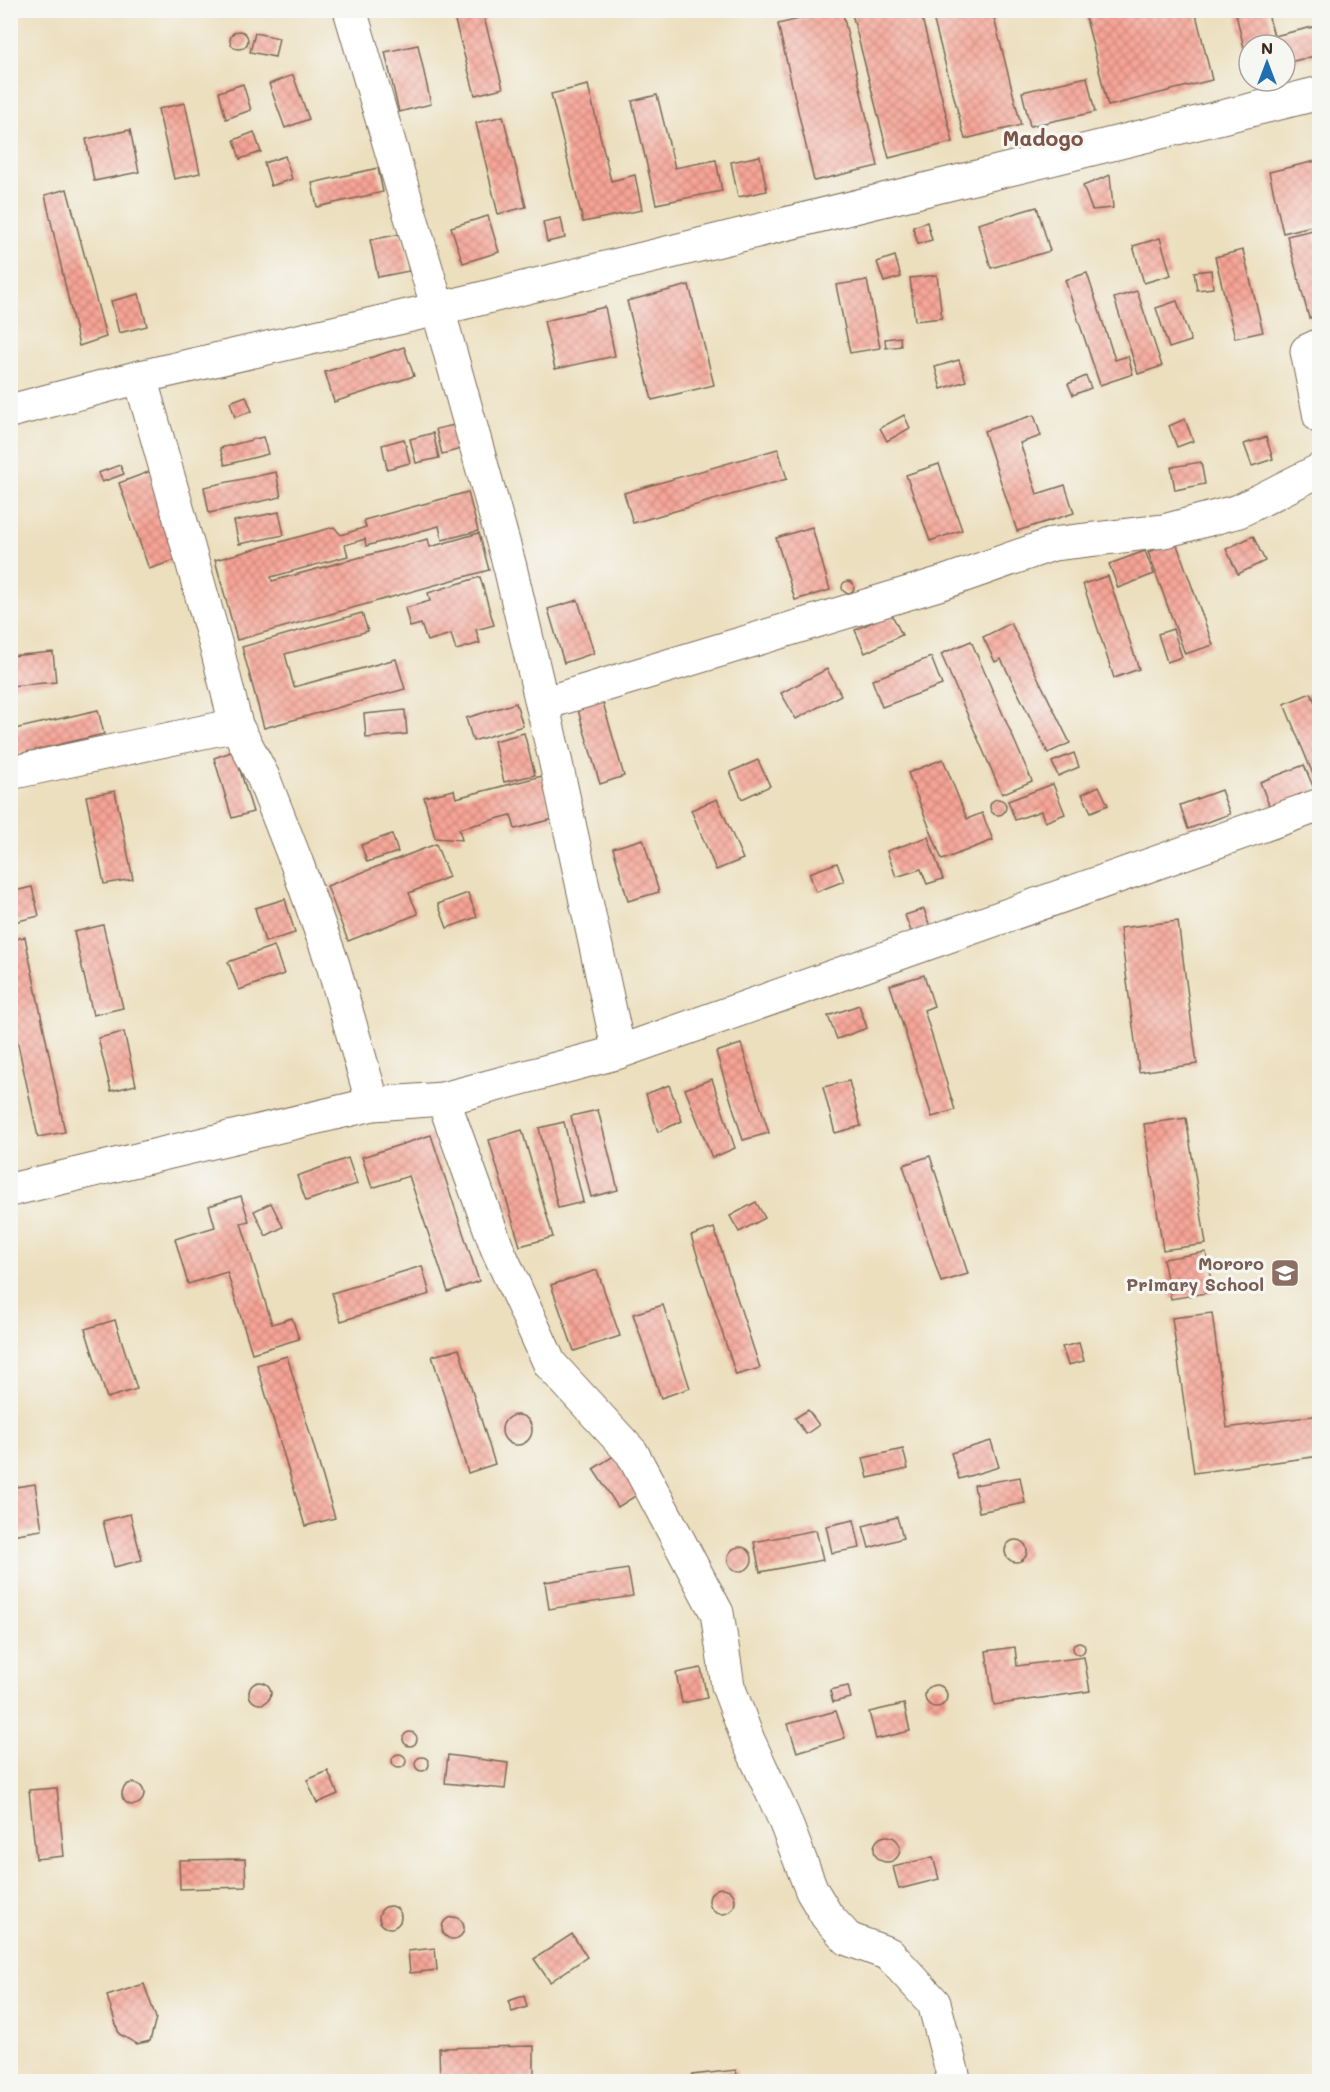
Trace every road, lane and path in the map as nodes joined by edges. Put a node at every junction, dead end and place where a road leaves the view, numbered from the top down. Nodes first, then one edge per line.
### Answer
1 (350, 10) edge
2 (1320, 93) edge
3 (438, 309) junction
4 (1320, 345) edge
5 (140, 377) junction
6 (10, 411) edge
7 (1320, 417) edge
8 (1320, 470) edge
9 (542, 704) junction
10 (236, 725) junction
11 (10, 772) edge
12 (1320, 806) edge
13 (619, 1052) junction
14 (443, 1098) junction
15 (373, 1104) junction
16 (10, 1190) edge
17 (955, 2082) edge

1 - 3 street
2 - 3 street
3 - 5 street
3 - 9 street
4 - 7 street
5 - 6 street
5 - 10 street
8 - 9 street
9 - 13 street
10 - 11 street
10 - 15 street
12 - 13 street
13 - 14 street
14 - 15 street
14 - 17 street
15 - 16 street

